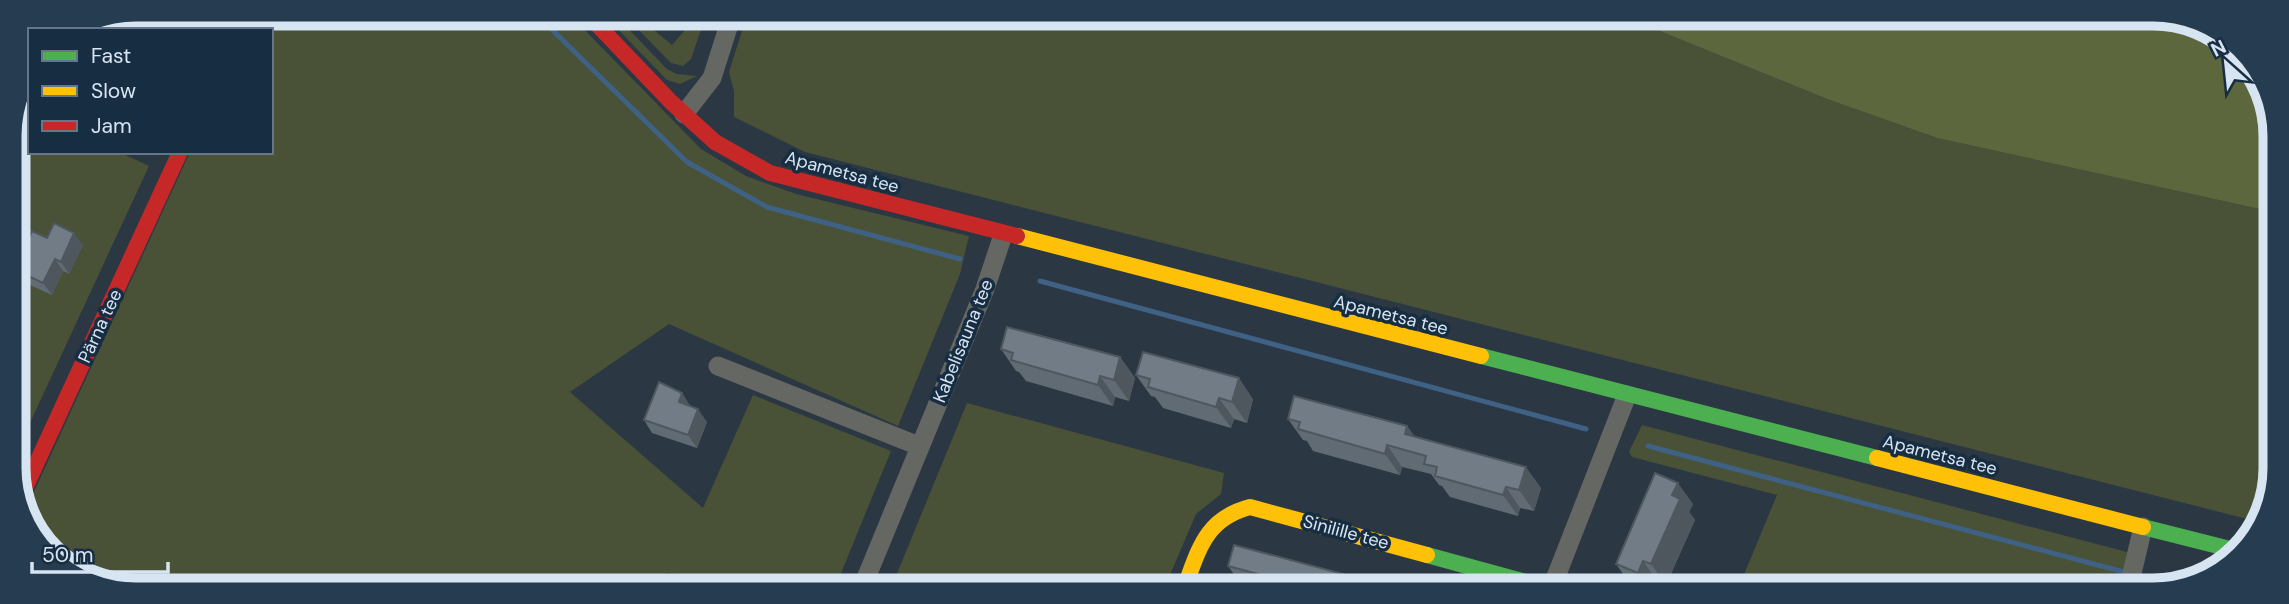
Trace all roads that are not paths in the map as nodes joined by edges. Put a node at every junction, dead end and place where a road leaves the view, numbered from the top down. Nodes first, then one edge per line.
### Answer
1 (599, 26) edge
2 (729, 26) edge
3 (684, 114) junction
4 (179, 154) edge
5 (1003, 235) junction
6 (718, 366) dead end
7 (1627, 396) junction
8 (919, 446) junction
9 (27, 483) edge
10 (2143, 527) junction
11 (2227, 548) edge
12 (866, 578) edge
13 (1188, 578) edge
14 (1514, 578) edge
15 (1555, 578) edge
16 (2131, 578) edge

1 - 3 street, Apametsa tee
2 - 3 street
3 - 5 street, Apametsa tee
4 - 9 street, Pärna tee
5 - 7 street, Apametsa tee
5 - 8 street, Kabelisauna tee
6 - 8 street
7 - 10 street, Apametsa tee
7 - 15 street, Sinilille tee
8 - 12 street, Kabelisauna tee
10 - 11 street, Apametsa tee
10 - 16 street
13 - 14 street, Sinilille tee

